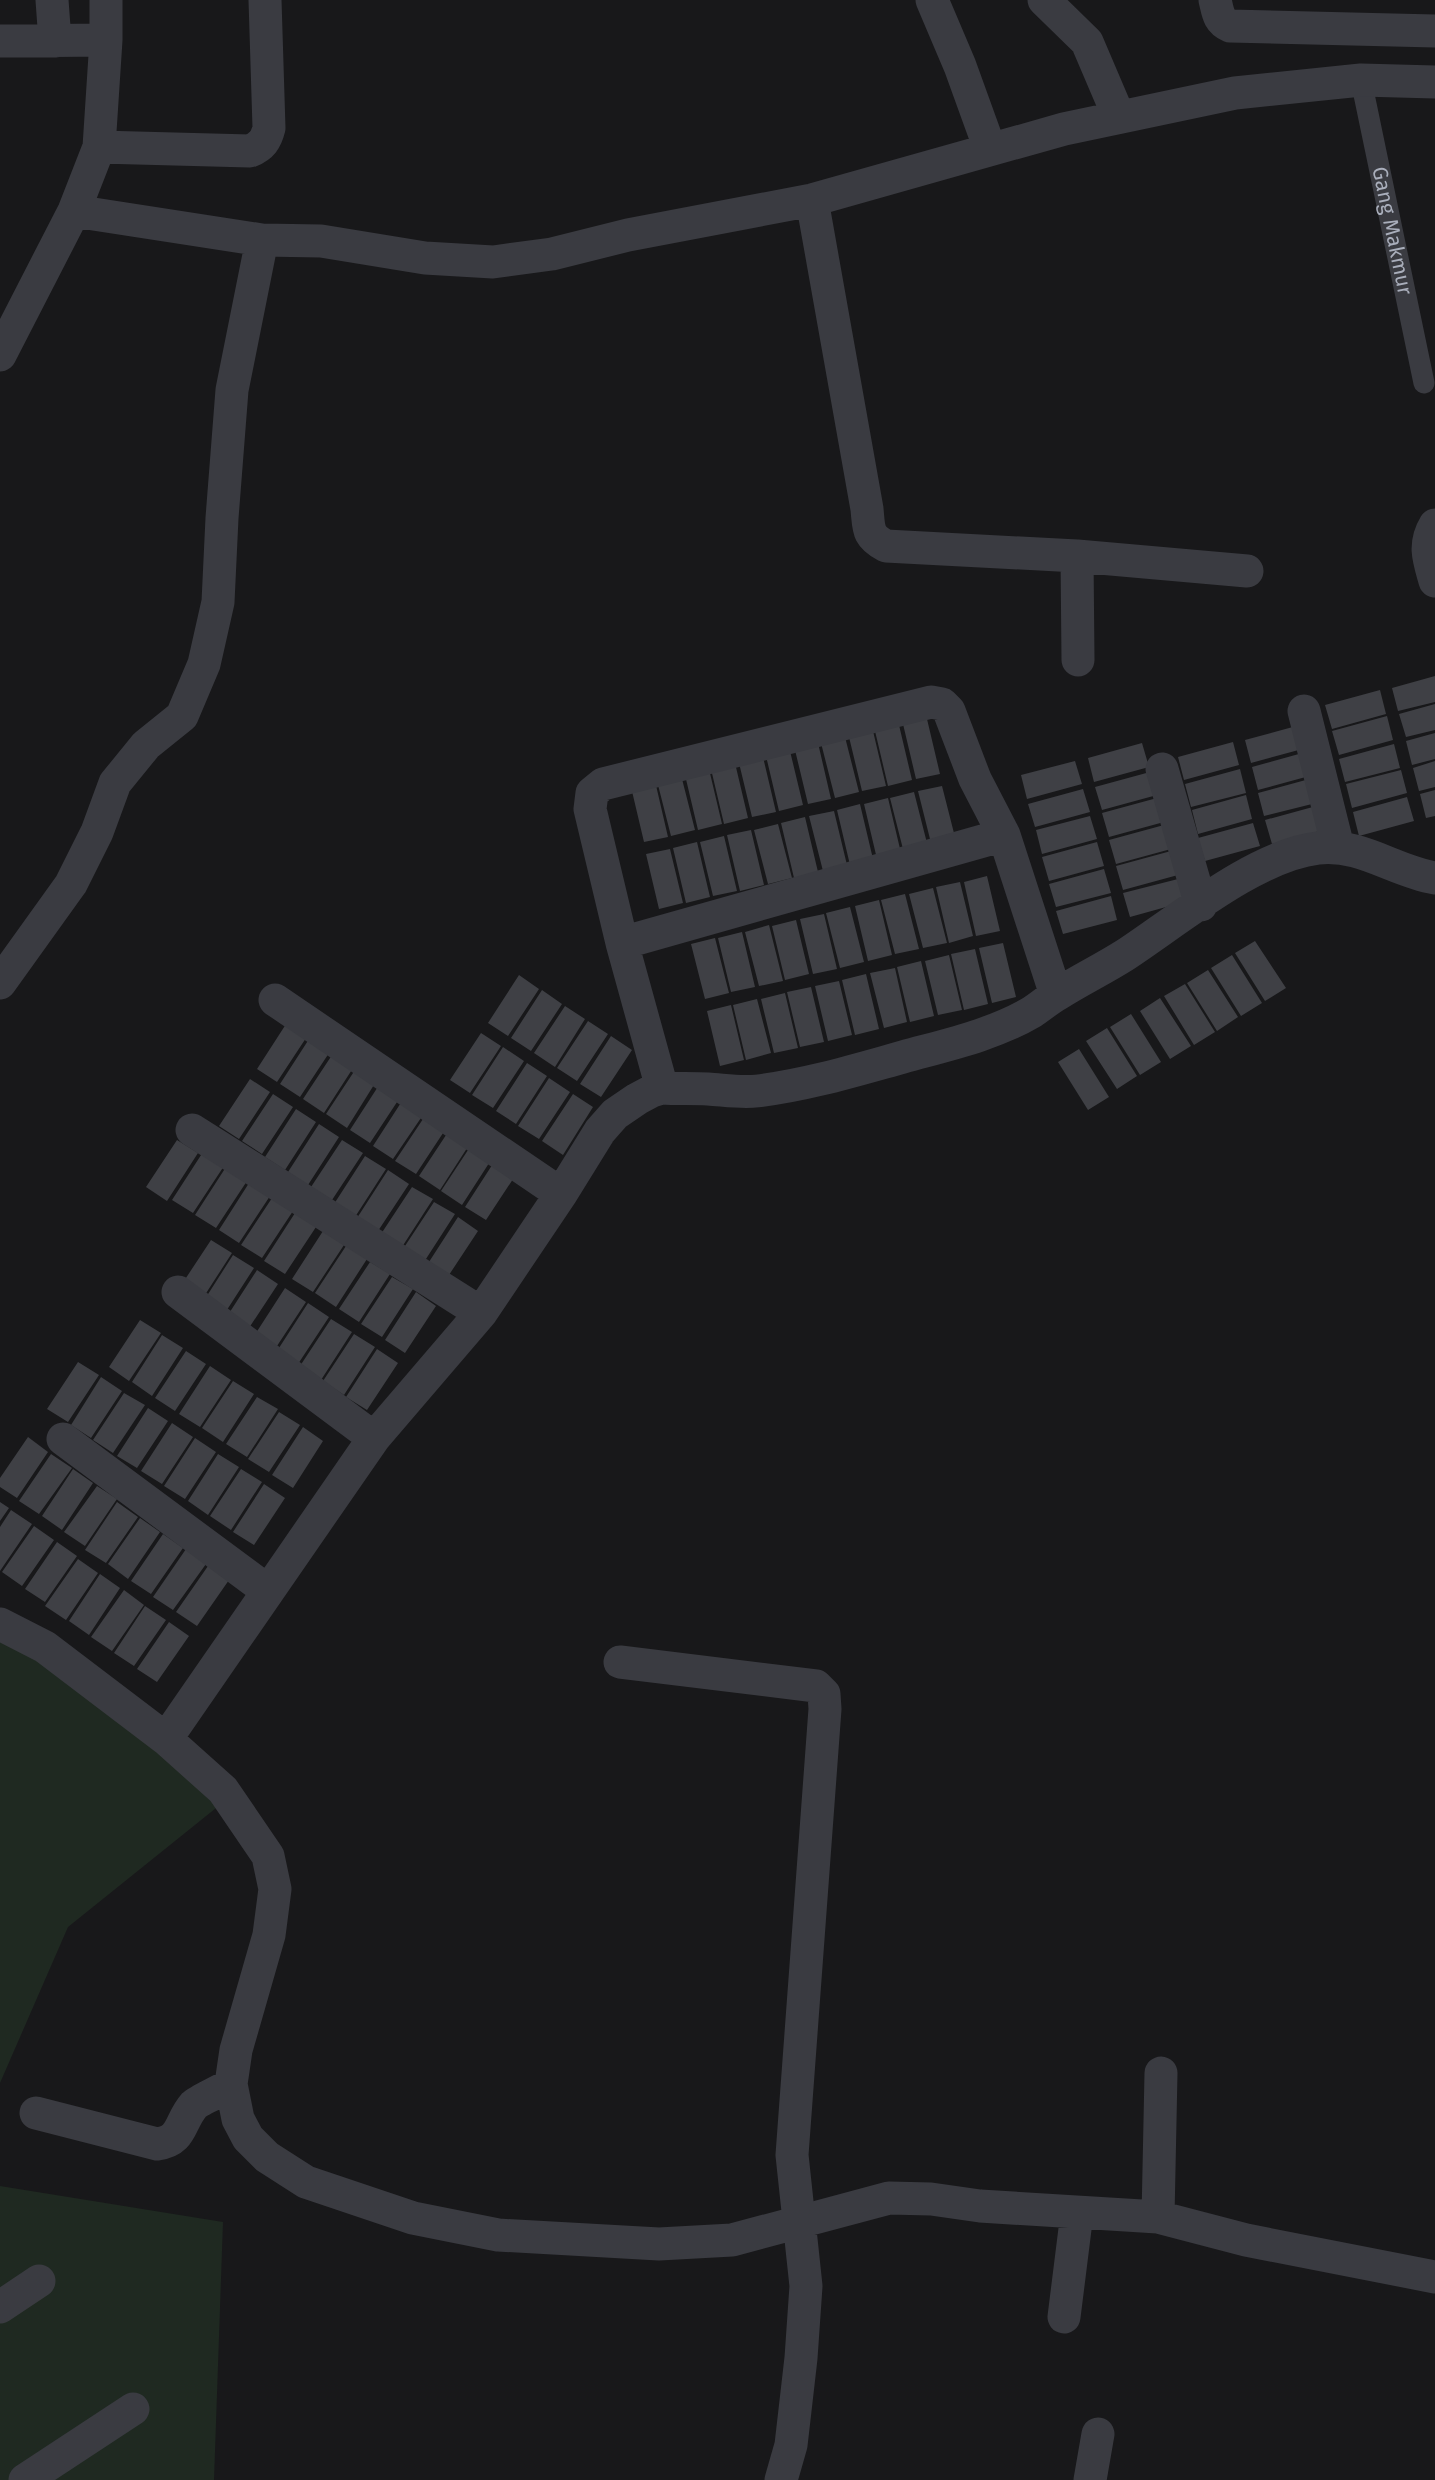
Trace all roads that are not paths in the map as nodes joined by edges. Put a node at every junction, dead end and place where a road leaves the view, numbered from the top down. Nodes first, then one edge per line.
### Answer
1 (52, 0) edge
2 (106, 0) edge
3 (265, 0) edge
4 (932, 0) edge
5 (1044, 0) edge
6 (1215, 0) edge
7 (1435, 31) edge
8 (0, 40) edge
9 (106, 40) junction
10 (55, 41) junction
11 (1361, 81) junction
12 (1435, 82) edge
13 (1119, 117) junction
14 (99, 147) junction
15 (990, 149) junction
16 (812, 200) junction
17 (74, 211) junction
18 (262, 240) junction
19 (0, 356) edge
20 (1424, 383) dead end
21 (1435, 525) edge
22 (1077, 556) junction
23 (1247, 571) dead end
24 (1435, 581) edge
25 (1078, 660) dead end
26 (1304, 711) dead end
27 (1162, 769) dead end
28 (1004, 835) junction
29 (1338, 847) junction
30 (1435, 878) edge
31 (1201, 904) junction
32 (622, 943) junction
33 (1, 978) edge
34 (1056, 995) junction
35 (275, 1000) dead end
36 (662, 1088) junction
37 (192, 1130) dead end
38 (561, 1194) junction
39 (178, 1292) dead end
40 (481, 1313) junction
41 (63, 1438) dead end
42 (374, 1438) junction
43 (268, 1591) junction
44 (0, 1624) edge
45 (620, 1662) dead end
46 (166, 1739) junction
47 (1161, 2073) dead end
48 (231, 2084) junction
49 (36, 2113) dead end
50 (1077, 2213) junction
51 (1158, 2217) junction
52 (798, 2224) junction
53 (1435, 2277) edge
54 (39, 2280) dead end
55 (0, 2307) edge
56 (1064, 2317) dead end
57 (134, 2409) dead end
58 (1098, 2434) dead end
59 (25, 2480) edge
60 (781, 2480) edge
61 (1090, 2480) edge

1 - 10 street
2 - 9 street
3 - 14 street
4 - 15 street
5 - 13 street
6 - 7 street
8 - 10 street
9 - 10 street
9 - 14 street
11 - 12 street
11 - 13 street
11 - 20 lane, Gang Makmur
13 - 15 street
14 - 17 street
15 - 16 street
16 - 18 street
16 - 22 street
17 - 18 street
17 - 19 street
18 - 33 street
21 - 24 street
22 - 23 street
22 - 25 street
26 - 29 street
27 - 31 street
28 - 32 street
28 - 32 street
28 - 34 street
29 - 30 street
29 - 31 street
31 - 34 street
32 - 36 street
34 - 36 street
35 - 38 street
36 - 38 street
37 - 40 street
38 - 40 street
39 - 42 street
40 - 42 street
41 - 43 street
42 - 43 street
43 - 46 street
44 - 46 street
45 - 52 street
46 - 48 street
47 - 51 street
48 - 49 street
48 - 52 street
50 - 51 street
50 - 52 street
50 - 56 street
51 - 53 street
52 - 60 street
54 - 55 street
57 - 59 street
58 - 61 street

